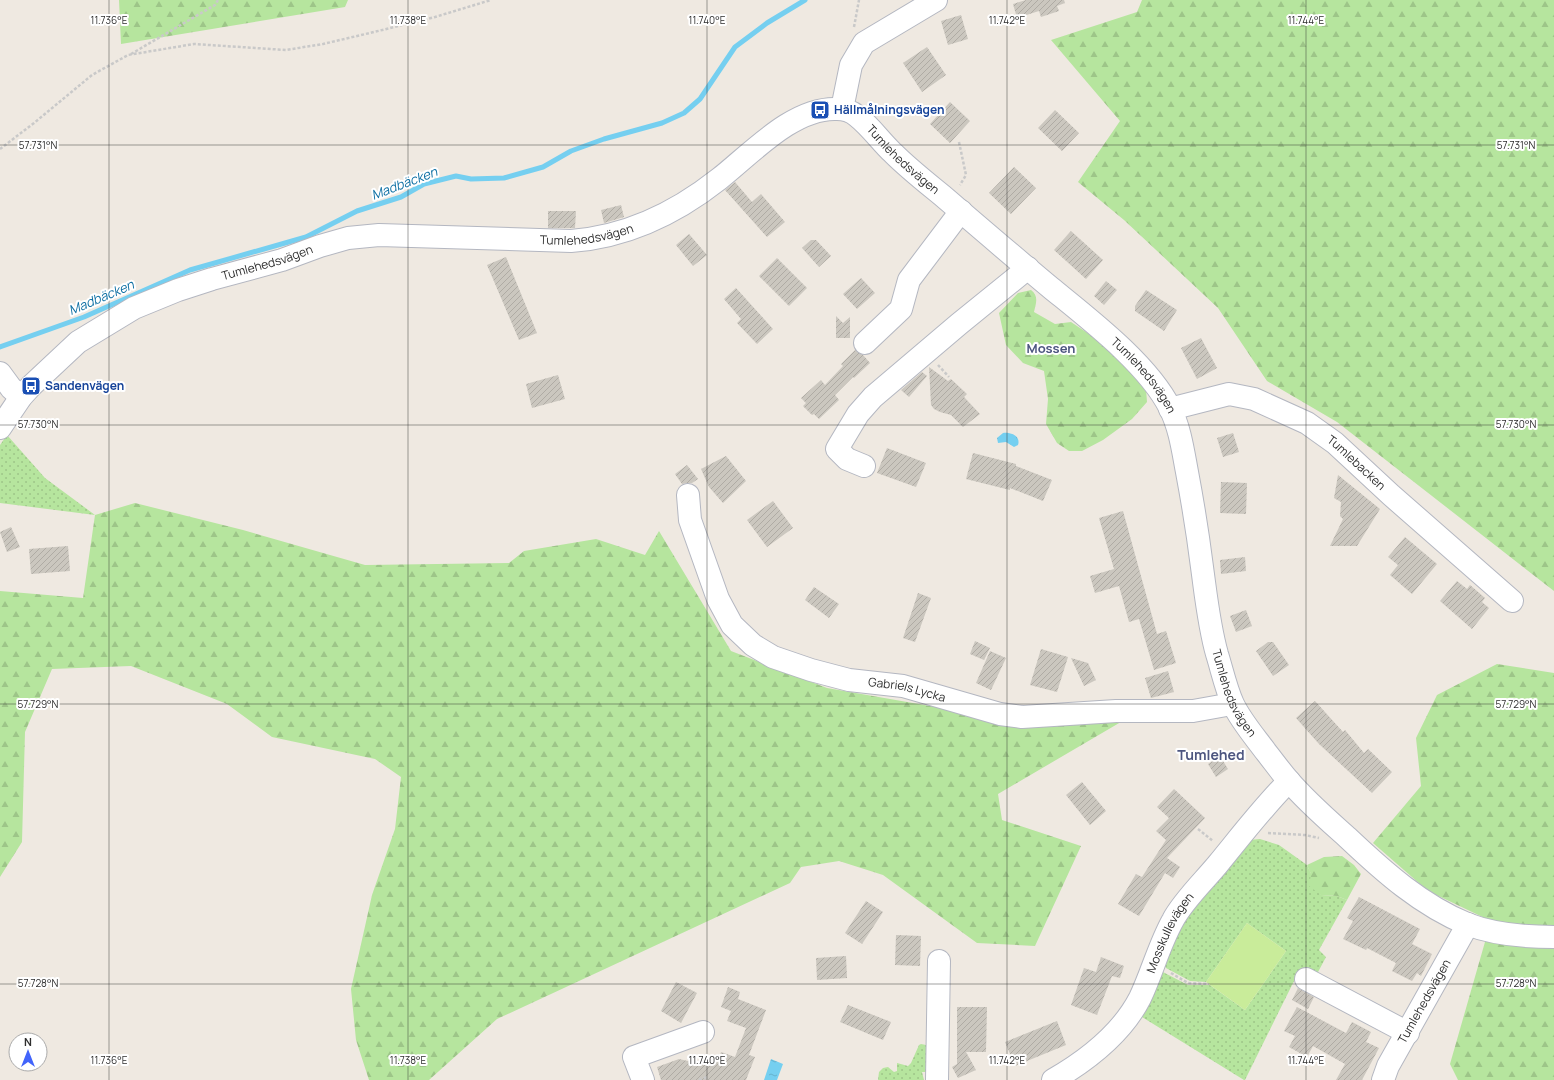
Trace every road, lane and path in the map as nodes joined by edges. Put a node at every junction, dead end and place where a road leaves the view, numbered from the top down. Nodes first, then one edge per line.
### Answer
1 (218, 0) edge
2 (491, 0) edge
3 (936, 0) edge
4 (128, 55) junction
5 (842, 109) junction
6 (959, 142) dead end
7 (0, 149) edge
8 (953, 206) junction
9 (1028, 268) junction
10 (865, 343) dead end
11 (937, 364) dead end
12 (0, 373) edge
13 (949, 377) dead end
14 (21, 397) junction
15 (1170, 409) junction
16 (0, 428) edge
17 (864, 466) dead end
18 (688, 495) dead end
19 (1512, 601) dead end
20 (1232, 704) junction
21 (1289, 781) junction
22 (1244, 833) junction
23 (1322, 839) dead end
24 (1468, 924) junction
25 (1554, 937) edge
26 (939, 961) dead end
27 (1153, 963) junction
28 (1306, 979) dead end
29 (1209, 984) dead end
30 (703, 1032) dead end
31 (1408, 1033) junction
32 (707, 1077) dead end
33 (643, 1080) edge
34 (699, 1080) edge
35 (937, 1080) edge
36 (1053, 1080) edge
37 (1383, 1080) edge

1 - 4 path
2 - 4 path
3 - 5 street
4 - 7 path
5 - 8 street, Tumlehedsvägen
5 - 14 street, Tumlehedsvägen
6 - 8 path
8 - 9 street, Tumlehedsvägen
8 - 10 street
9 - 15 street, Tumlehedsvägen
9 - 17 street
11 - 13 path
12 - 14 street
14 - 16 street, Tumlehedsvägen
15 - 19 street, Tumlebacken
15 - 20 street, Tumlehedsvägen
18 - 20 street, Gabriels Lycka
20 - 21 street, Tumlehedsvägen
21 - 22 street, Mosskullevägen
21 - 24 street, Tumlehedsvägen
22 - 23 path
22 - 27 street, Mosskullevägen
24 - 25 street, Tumlehedsvägen
24 - 31 street, Tumlehedsvägen
26 - 35 street
27 - 29 path
27 - 36 street, Mosskullevägen
28 - 31 street
30 - 33 street
31 - 37 street, Tumlehedsvägen
32 - 34 path

